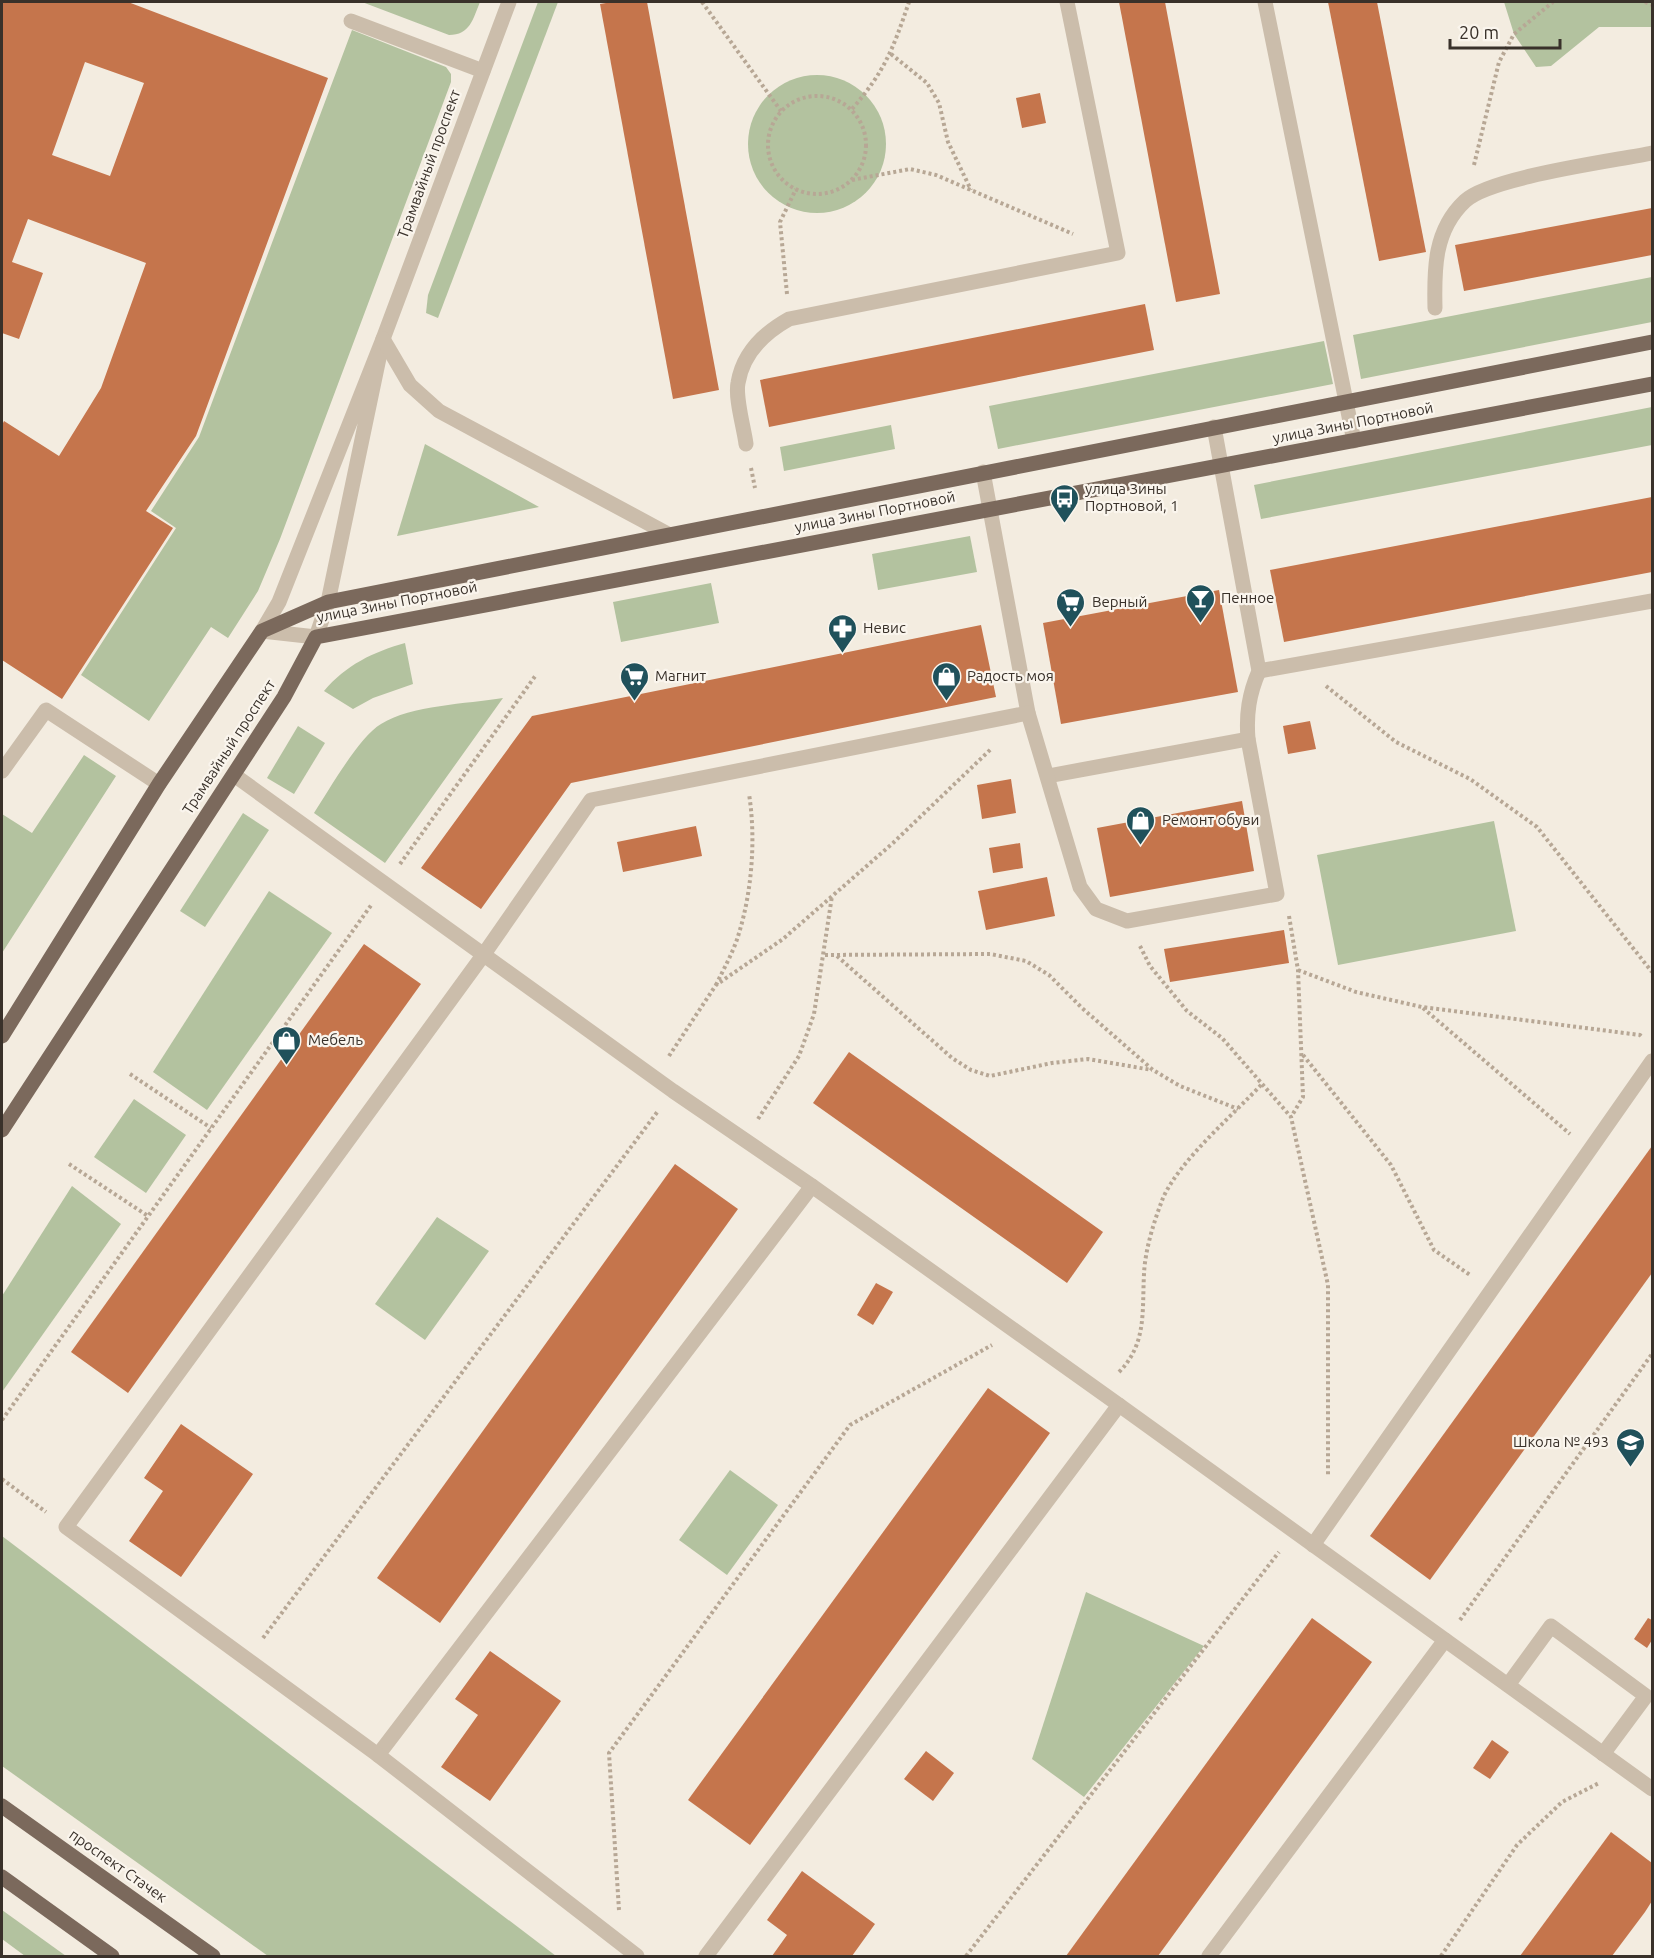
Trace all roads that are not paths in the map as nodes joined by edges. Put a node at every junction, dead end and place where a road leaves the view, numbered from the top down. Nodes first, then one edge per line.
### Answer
1 (509, 2) edge
2 (1067, 2) edge
3 (1265, 2) edge
4 (351, 21) dead end
5 (483, 71) junction
6 (1653, 153) edge
7 (1435, 308) dead end
8 (383, 339) junction
9 (1653, 342) edge
10 (1653, 384) edge
11 (1347, 401) junction
12 (1214, 427) junction
13 (1354, 441) junction
14 (746, 444) dead end
15 (1221, 466) junction
16 (983, 472) junction
17 (990, 509) junction
18 (668, 534) junction
19 (1653, 601) edge
20 (328, 602) junction
21 (262, 631) junction
22 (316, 637) junction
23 (1260, 671) junction
24 (1028, 713) junction
25 (1248, 739) junction
26 (2, 771) edge
27 (234, 775) junction
28 (1048, 776) junction
29 (159, 784) junction
30 (484, 954) junction
31 (3, 1032) edge
32 (1653, 1061) edge
33 (2, 1130) edge
34 (812, 1186) junction
35 (1119, 1405) junction
36 (1313, 1545) junction
37 (1445, 1640) junction
38 (1508, 1685) junction
39 (1603, 1754) junction
40 (378, 1755) junction
41 (1653, 1790) edge
42 (2, 1806) edge
43 (2, 1877) edge
44 (112, 1956) edge
45 (213, 1956) edge
46 (637, 1956) edge
47 (706, 1956) edge
48 (1209, 1956) edge

1 - 5 street, Трамвайный проспект
2 - 14 street
3 - 11 street
4 - 5 street
5 - 8 street, Трамвайный проспект
6 - 7 street
8 - 18 street
8 - 20 street, Трамвайный проспект
8 - 21 street, Трамвайный проспект
9 - 11 main road, улица Зины Портновой
10 - 13 main road, улица Зины Портновой
11 - 12 main road, улица Зины Портновой
11 - 13 street
12 - 15 street
12 - 16 main road, улица Зины Портновой
13 - 15 main road, улица Зины Портновой
15 - 17 main road, улица Зины Портновой
15 - 23 street
16 - 17 street
16 - 18 main road, улица Зины Портновой
17 - 22 main road, улица Зины Портновой
17 - 24 street
18 - 20 main road, улица Зины Портновой
19 - 23 street
20 - 21 main road, улица Зины Портновой
20 - 22 street, Трамвайный проспект
21 - 22 street, улица Зины Портновой
21 - 29 main road, Трамвайный проспект
22 - 27 main road, Трамвайный проспект
23 - 25 street
24 - 28 street
24 - 30 street
25 - 28 street
25 - 28 street
26 - 29 street
27 - 30 street
27 - 33 main road, Трамвайный проспект
29 - 31 main road, Трамвайный проспект
30 - 34 street
30 - 40 street
32 - 36 street
34 - 35 street
34 - 40 street
35 - 36 street
35 - 47 street
36 - 37 street
37 - 38 street
37 - 48 street
38 - 39 street
38 - 39 street
39 - 41 street
40 - 46 street
42 - 45 main road, проспект Стачек
43 - 44 main road

